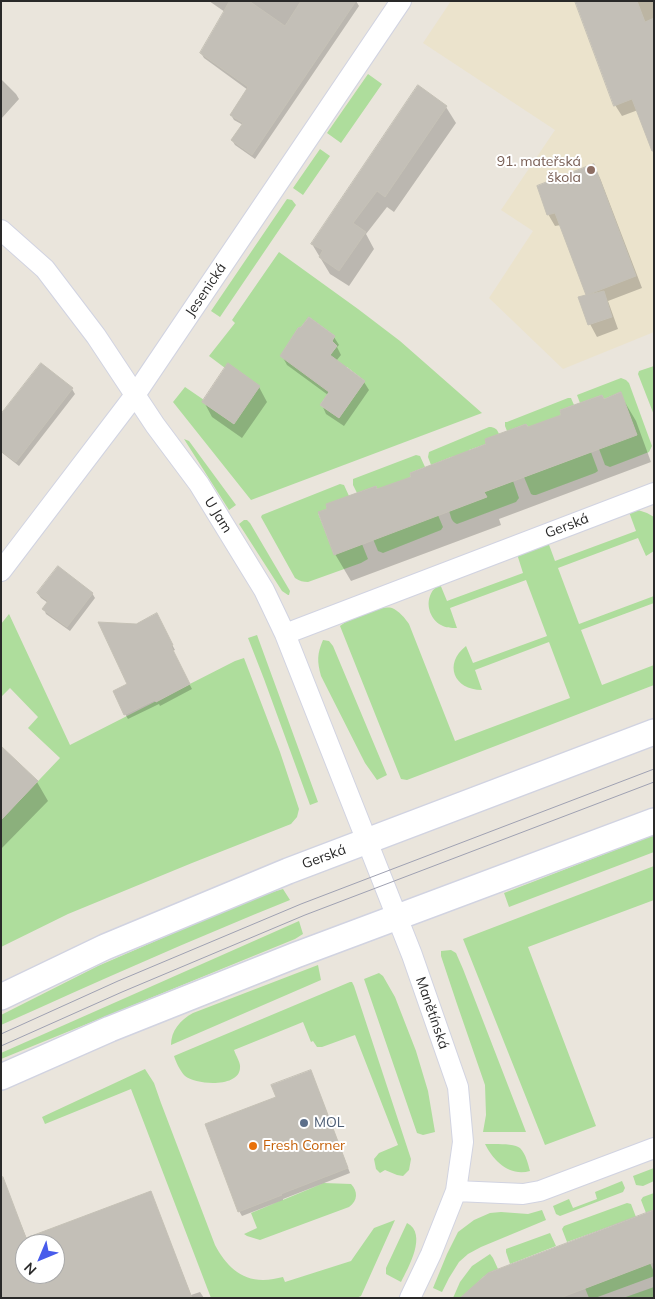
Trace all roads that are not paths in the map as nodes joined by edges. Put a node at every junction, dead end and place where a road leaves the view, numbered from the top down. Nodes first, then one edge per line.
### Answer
1 (401, 1) edge
2 (1, 230) edge
3 (135, 395) junction
4 (654, 494) edge
5 (1, 571) edge
6 (285, 634) junction
7 (654, 732) edge
8 (654, 820) edge
9 (367, 841) junction
10 (397, 917) junction
11 (1, 997) edge
12 (1, 1077) edge
13 (654, 1148) edge
14 (456, 1191) junction
15 (410, 1298) edge

1 - 3 street, Jesenická
2 - 3 street, U Jam
3 - 5 street, Jesenická
3 - 6 street, U Jam
4 - 6 street, Gerská
6 - 9 street, U Jam
7 - 9 street, Gerská
8 - 10 street
9 - 10 street, Manětínská
9 - 11 street, Gerská
10 - 12 street
10 - 14 street, Manětínská
13 - 14 street
14 - 15 street, Manětínská

